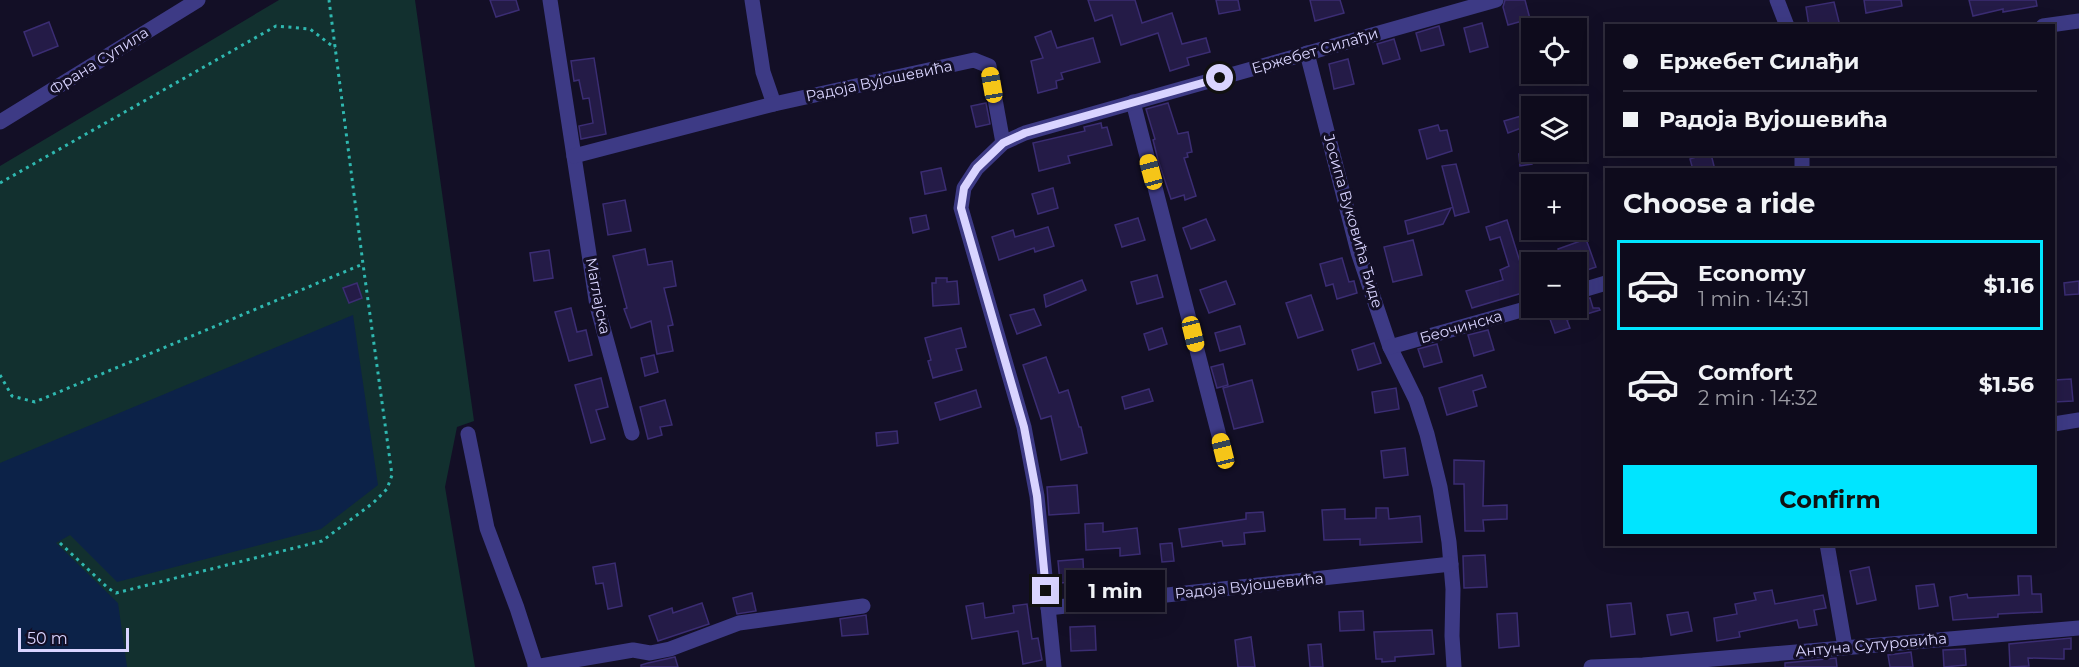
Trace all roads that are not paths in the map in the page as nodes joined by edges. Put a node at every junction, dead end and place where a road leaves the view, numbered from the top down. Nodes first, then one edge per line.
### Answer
1 (198, 0) edge
2 (550, 0) edge
3 (752, 0) edge
4 (1496, 0) edge
5 (1777, 0) edge
6 (2079, 21) edge
7 (1786, 24) edge
8 (2055, 24) edge
9 (1307, 53) junction
10 (1133, 102) junction
11 (774, 104) junction
12 (0, 122) edge
13 (1003, 143) junction
14 (574, 156) junction
15 (1605, 283) edge
16 (1587, 289) edge
17 (1521, 310) edge
18 (1390, 347) junction
19 (2079, 420) edge
20 (2055, 424) edge
21 (632, 433) dead end
22 (468, 434) dead end
23 (1223, 451) dead end
24 (1827, 546) edge
25 (1451, 564) junction
26 (863, 606) dead end
27 (1048, 608) junction
28 (2079, 628) edge
29 (1845, 647) junction
30 (535, 667) edge
31 (1054, 667) edge
32 (1454, 667) edge
33 (1591, 667) edge

1 - 12 street, Франа Супила
2 - 14 street, Маглајска
3 - 11 street
4 - 9 street, Ержебет Силађи
5 - 7 street
6 - 8 street
9 - 10 street, Ержебет Силађи
9 - 18 street, Јосипа Вуковића Ђиде
10 - 13 street, Ержебет Силађи
10 - 23 street
11 - 13 street, Радоја Вујошевића
11 - 14 street
13 - 27 street
14 - 21 street, Маглајска
15 - 16 street
17 - 18 street, Беочинска
18 - 25 street, Јосипа Вуковића Ђиде
19 - 20 street
22 - 30 street
24 - 29 street
25 - 27 street, Радоја Вујошевића
25 - 32 street, Јосипа Вуковића Ђиде
26 - 30 street
27 - 31 street
28 - 29 street, Антуна Сутуровића
29 - 33 street, Антуна Сутуровића

